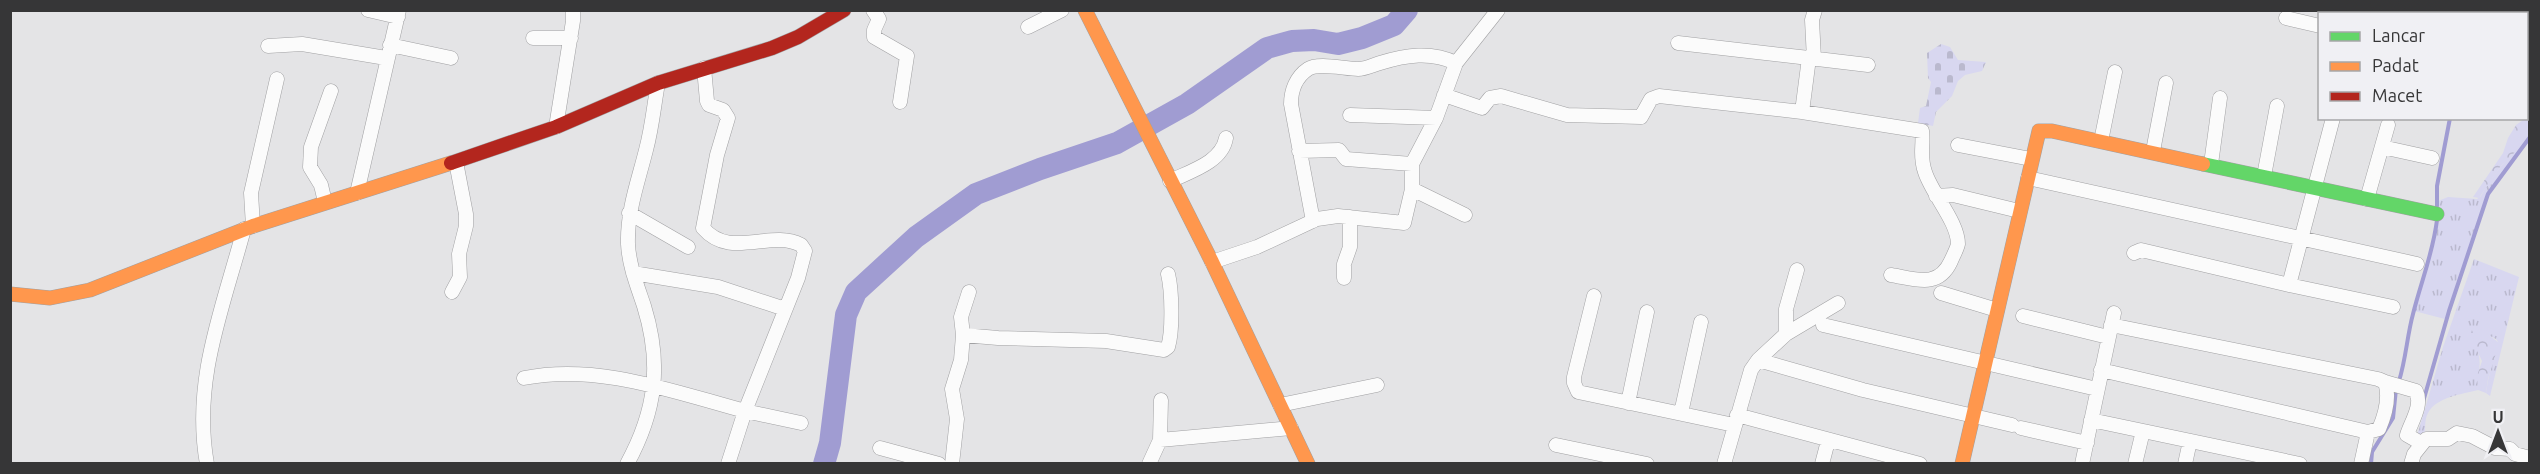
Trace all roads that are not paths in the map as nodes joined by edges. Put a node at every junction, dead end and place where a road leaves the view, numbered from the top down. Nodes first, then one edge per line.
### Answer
1 (368, 10) edge
2 (573, 10) edge
3 (844, 10) edge
4 (873, 10) edge
5 (1062, 10) edge
6 (1085, 10) edge
7 (1498, 10) edge
8 (1815, 10) edge
9 (398, 14) edge
10 (2286, 18) dead end
11 (2318, 26) edge
12 (1028, 27) dead end
13 (533, 38) dead end
14 (571, 38) junction
15 (1678, 43) dead end
16 (268, 46) dead end
17 (1848, 47) dead end
18 (388, 52) junction
19 (450, 58) dead end
20 (1811, 58) junction
21 (1456, 63) junction
22 (1846, 63) junction
23 (1868, 65) dead end
24 (704, 68) junction
25 (2115, 72) dead end
26 (277, 79) dead end
27 (658, 83) junction
28 (2166, 83) dead end
29 (331, 91) dead end
30 (1444, 95) junction
31 (2220, 98) dead end
32 (900, 102) dead end
33 (2277, 106) dead end
34 (1802, 112) junction
35 (1350, 115) dead end
36 (1436, 118) junction
37 (2332, 120) edge
38 (2388, 125) dead end
39 (556, 127) junction
40 (1226, 138) dead end
41 (2101, 141) junction
42 (1958, 145) dead end
43 (2382, 147) junction
44 (1299, 151) junction
45 (2153, 151) junction
46 (2432, 158) dead end
47 (2031, 159) junction
48 (456, 162) junction
49 (1412, 164) junction
50 (2211, 164) junction
51 (2264, 176) junction
52 (2028, 178) junction
53 (1170, 182) junction
54 (2314, 187) junction
55 (1412, 189) junction
56 (357, 193) junction
57 (1936, 195) junction
58 (2367, 199) junction
59 (325, 202) junction
60 (2019, 211) junction
61 (629, 213) junction
62 (2437, 214) dead end
63 (1465, 215) dead end
64 (1350, 217) junction
65 (1312, 221) junction
66 (249, 227) junction
67 (2301, 238) junction
68 (688, 247) dead end
69 (2134, 253) dead end
70 (1212, 262) junction
71 (2417, 264) dead end
72 (1797, 270) dead end
73 (633, 273) junction
74 (1168, 274) dead end
75 (1891, 275) dead end
76 (1344, 278) dead end
77 (2289, 285) junction
78 (452, 292) dead end
79 (969, 292) dead end
80 (1941, 293) dead end
81 (10, 294) edge
82 (1594, 296) dead end
83 (1838, 303) dead end
84 (2393, 307) dead end
85 (785, 309) junction
86 (1997, 310) junction
87 (1647, 312) dead end
88 (2023, 316) dead end
89 (1701, 322) dead end
90 (1823, 325) dead end
91 (2111, 325) junction
92 (1786, 334) junction
93 (963, 335) junction
94 (1758, 360) junction
95 (1985, 362) junction
96 (2101, 370) junction
97 (524, 378) dead end
98 (2385, 382) junction
99 (1377, 385) dead end
100 (655, 387) junction
101 (2097, 389) junction
102 (1161, 400) dead end
103 (1628, 403) junction
104 (1280, 405) junction
105 (746, 411) junction
106 (1681, 414) junction
107 (1974, 416) junction
108 (1735, 420) junction
109 (2091, 420) junction
110 (801, 423) dead end
111 (1291, 428) junction
112 (2143, 431) junction
113 (2368, 432) junction
114 (1160, 440) junction
115 (1828, 441) junction
116 (2190, 441) junction
117 (2416, 441) junction
118 (2086, 443) junction
119 (1556, 445) dead end
120 (880, 448) dead end
121 (2234, 457) edge
122 (2529, 458) edge
123 (2285, 462) edge
124 (207, 464) edge
125 (627, 464) edge
126 (728, 464) edge
127 (939, 464) edge
128 (951, 464) edge
129 (1149, 464) edge
130 (1308, 464) edge
131 (1647, 464) edge
132 (1724, 464) edge
133 (1822, 464) edge
134 (1920, 464) edge
135 (1962, 464) edge
136 (2082, 464) edge
137 (2135, 464) edge
138 (2185, 464) edge
139 (2300, 464) edge
140 (2361, 464) edge
141 (2411, 464) edge

1 - 9 street
2 - 14 street
3 - 24 street
4 - 32 street
5 - 12 street
6 - 53 street
7 - 21 street
8 - 20 street
9 - 18 street
10 - 11 street
13 - 14 street
14 - 39 street
15 - 20 street
16 - 18 street
17 - 22 street
18 - 19 street
18 - 56 street
20 - 22 street
20 - 34 street
21 - 30 street
21 - 44 street
22 - 23 street
24 - 27 street
24 - 85 street
25 - 41 street
26 - 66 street
27 - 39 street
27 - 61 street
28 - 45 street
29 - 59 street
30 - 34 street
30 - 36 street
31 - 50 street
33 - 51 street
34 - 57 street
35 - 36 street
36 - 49 street
37 - 54 street
38 - 43 street
39 - 48 street
40 - 53 street
41 - 45 street
41 - 47 street
42 - 47 street
43 - 46 street
43 - 58 street
44 - 49 street
44 - 65 street
45 - 50 street
47 - 52 street
48 - 56 street
48 - 78 street
49 - 55 street
50 - 51 street
51 - 54 street
52 - 60 street
52 - 67 street
53 - 70 street
54 - 58 street
54 - 67 street
55 - 63 street
55 - 64 street
56 - 59 street
57 - 60 street
57 - 75 street
58 - 62 street
59 - 66 street
60 - 86 street
61 - 68 street
61 - 73 street
64 - 65 street
64 - 76 street
65 - 70 street
66 - 81 street
66 - 124 street
67 - 71 street
67 - 77 street
69 - 77 street
70 - 104 street
72 - 92 street
73 - 85 street
73 - 100 street
74 - 93 street
77 - 84 street
79 - 93 street
80 - 86 street
82 - 103 street
83 - 92 street
85 - 105 street
86 - 95 street
87 - 103 street
88 - 91 street
89 - 106 street
90 - 95 street
91 - 96 street
91 - 98 street
92 - 94 street
93 - 128 street
94 - 107 street
94 - 108 street
95 - 101 street
95 - 107 street
96 - 101 street
96 - 113 street
97 - 100 street
98 - 113 street
98 - 117 street
99 - 104 street
100 - 105 street
100 - 125 street
101 - 109 street
102 - 114 street
103 - 106 street
104 - 111 street
105 - 110 street
105 - 126 street
106 - 108 street
107 - 118 street
107 - 135 street
108 - 115 street
108 - 132 street
109 - 112 street
109 - 118 street
111 - 114 street
111 - 130 street
112 - 116 street
112 - 137 street
113 - 140 street
114 - 129 street
115 - 133 street
115 - 134 street
116 - 121 street
116 - 138 street
117 - 122 street
117 - 141 street
118 - 136 street
119 - 131 street
120 - 127 street
121 - 123 street
123 - 139 street

